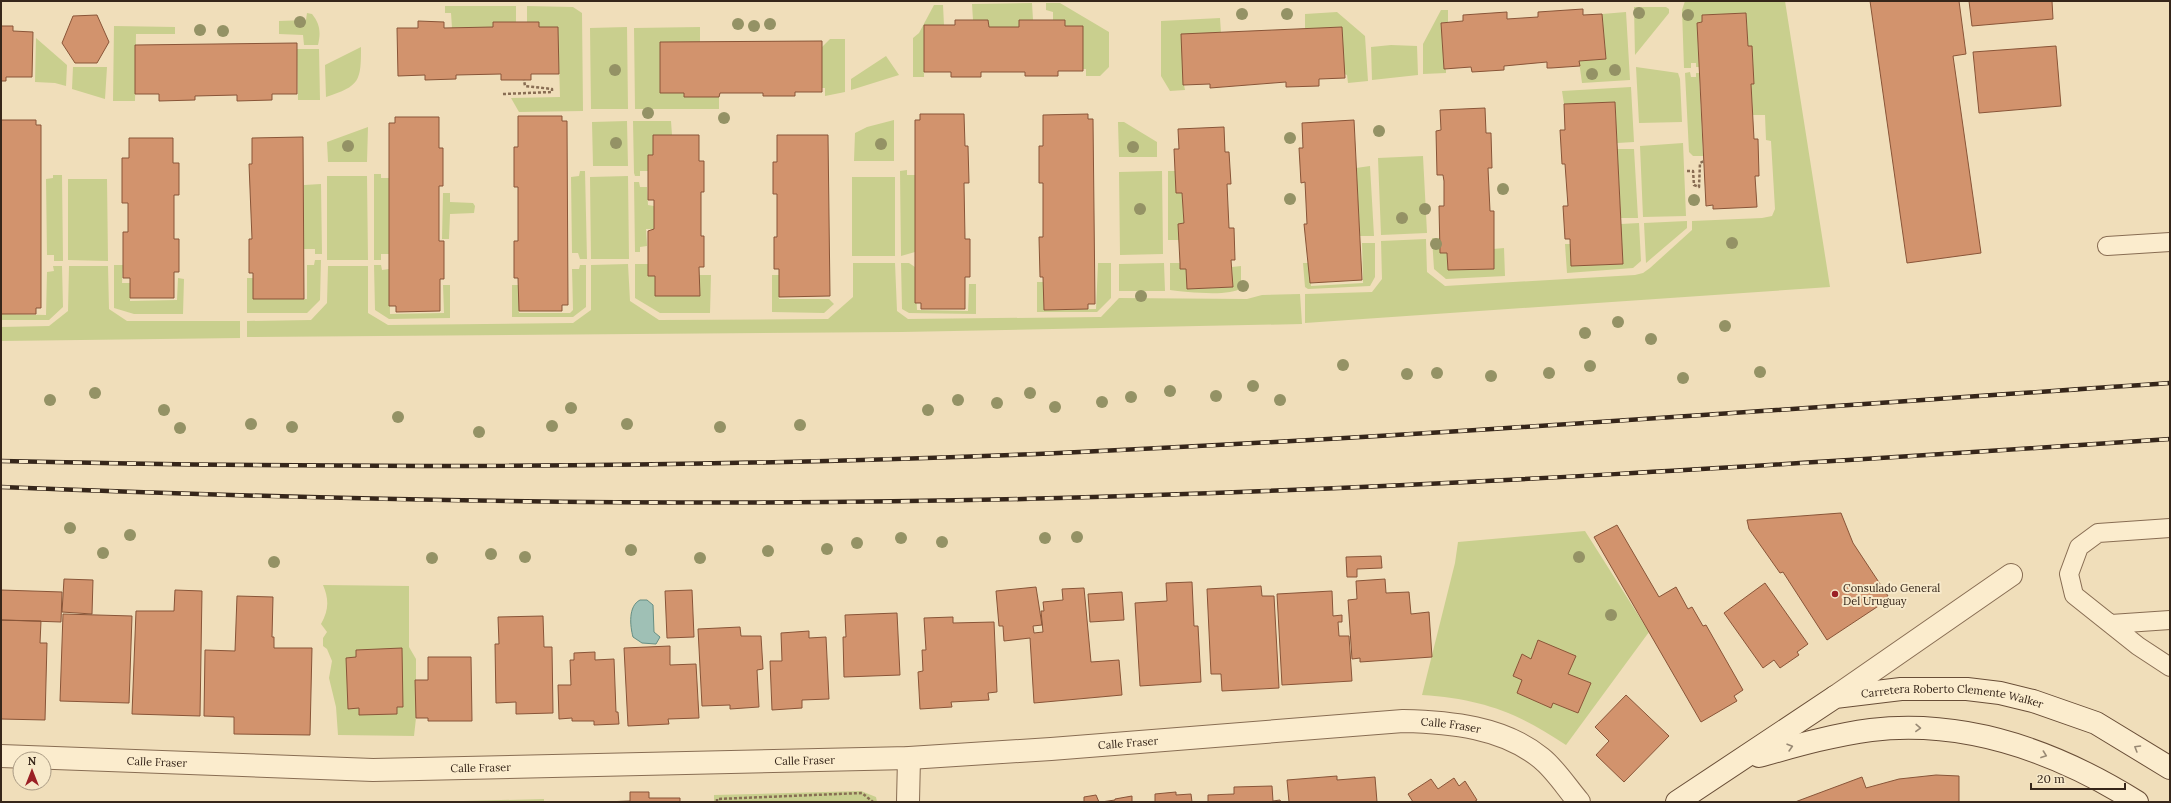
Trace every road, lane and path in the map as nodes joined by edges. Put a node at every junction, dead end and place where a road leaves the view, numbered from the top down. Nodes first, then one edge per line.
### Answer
1 (524, 80) dead end
2 (503, 94) dead end
3 (1704, 161) dead end
4 (1687, 171) dead end
5 (2170, 242) edge
6 (2107, 246) dead end
7 (2170, 528) edge
8 (2011, 575) dead end
9 (2170, 620) edge
10 (2110, 624) junction
11 (2170, 667) edge
12 (1835, 697) junction
13 (1, 756) edge
14 (908, 758) junction
15 (1739, 762) junction
16 (2170, 768) edge
17 (717, 802) edge
18 (873, 802) edge
19 (908, 802) edge
20 (1579, 802) edge
21 (1677, 802) edge
22 (2137, 802) edge

1 - 2 path
3 - 4 path
5 - 6 lane
7 - 10 lane
8 - 12 street
9 - 10 lane
10 - 11 lane
12 - 15 street, Carretera Roberto Clemente Walker
16 -> 12 street, Carretera Roberto Clemente Walker
13 - 14 street, Calle Fraser
14 - 19 street
14 - 20 street, Calle Fraser
15 - 21 street, Carretera Roberto Clemente Walker
15 -> 22 street, Carretera Roberto Clemente Walker
17 - 18 path

